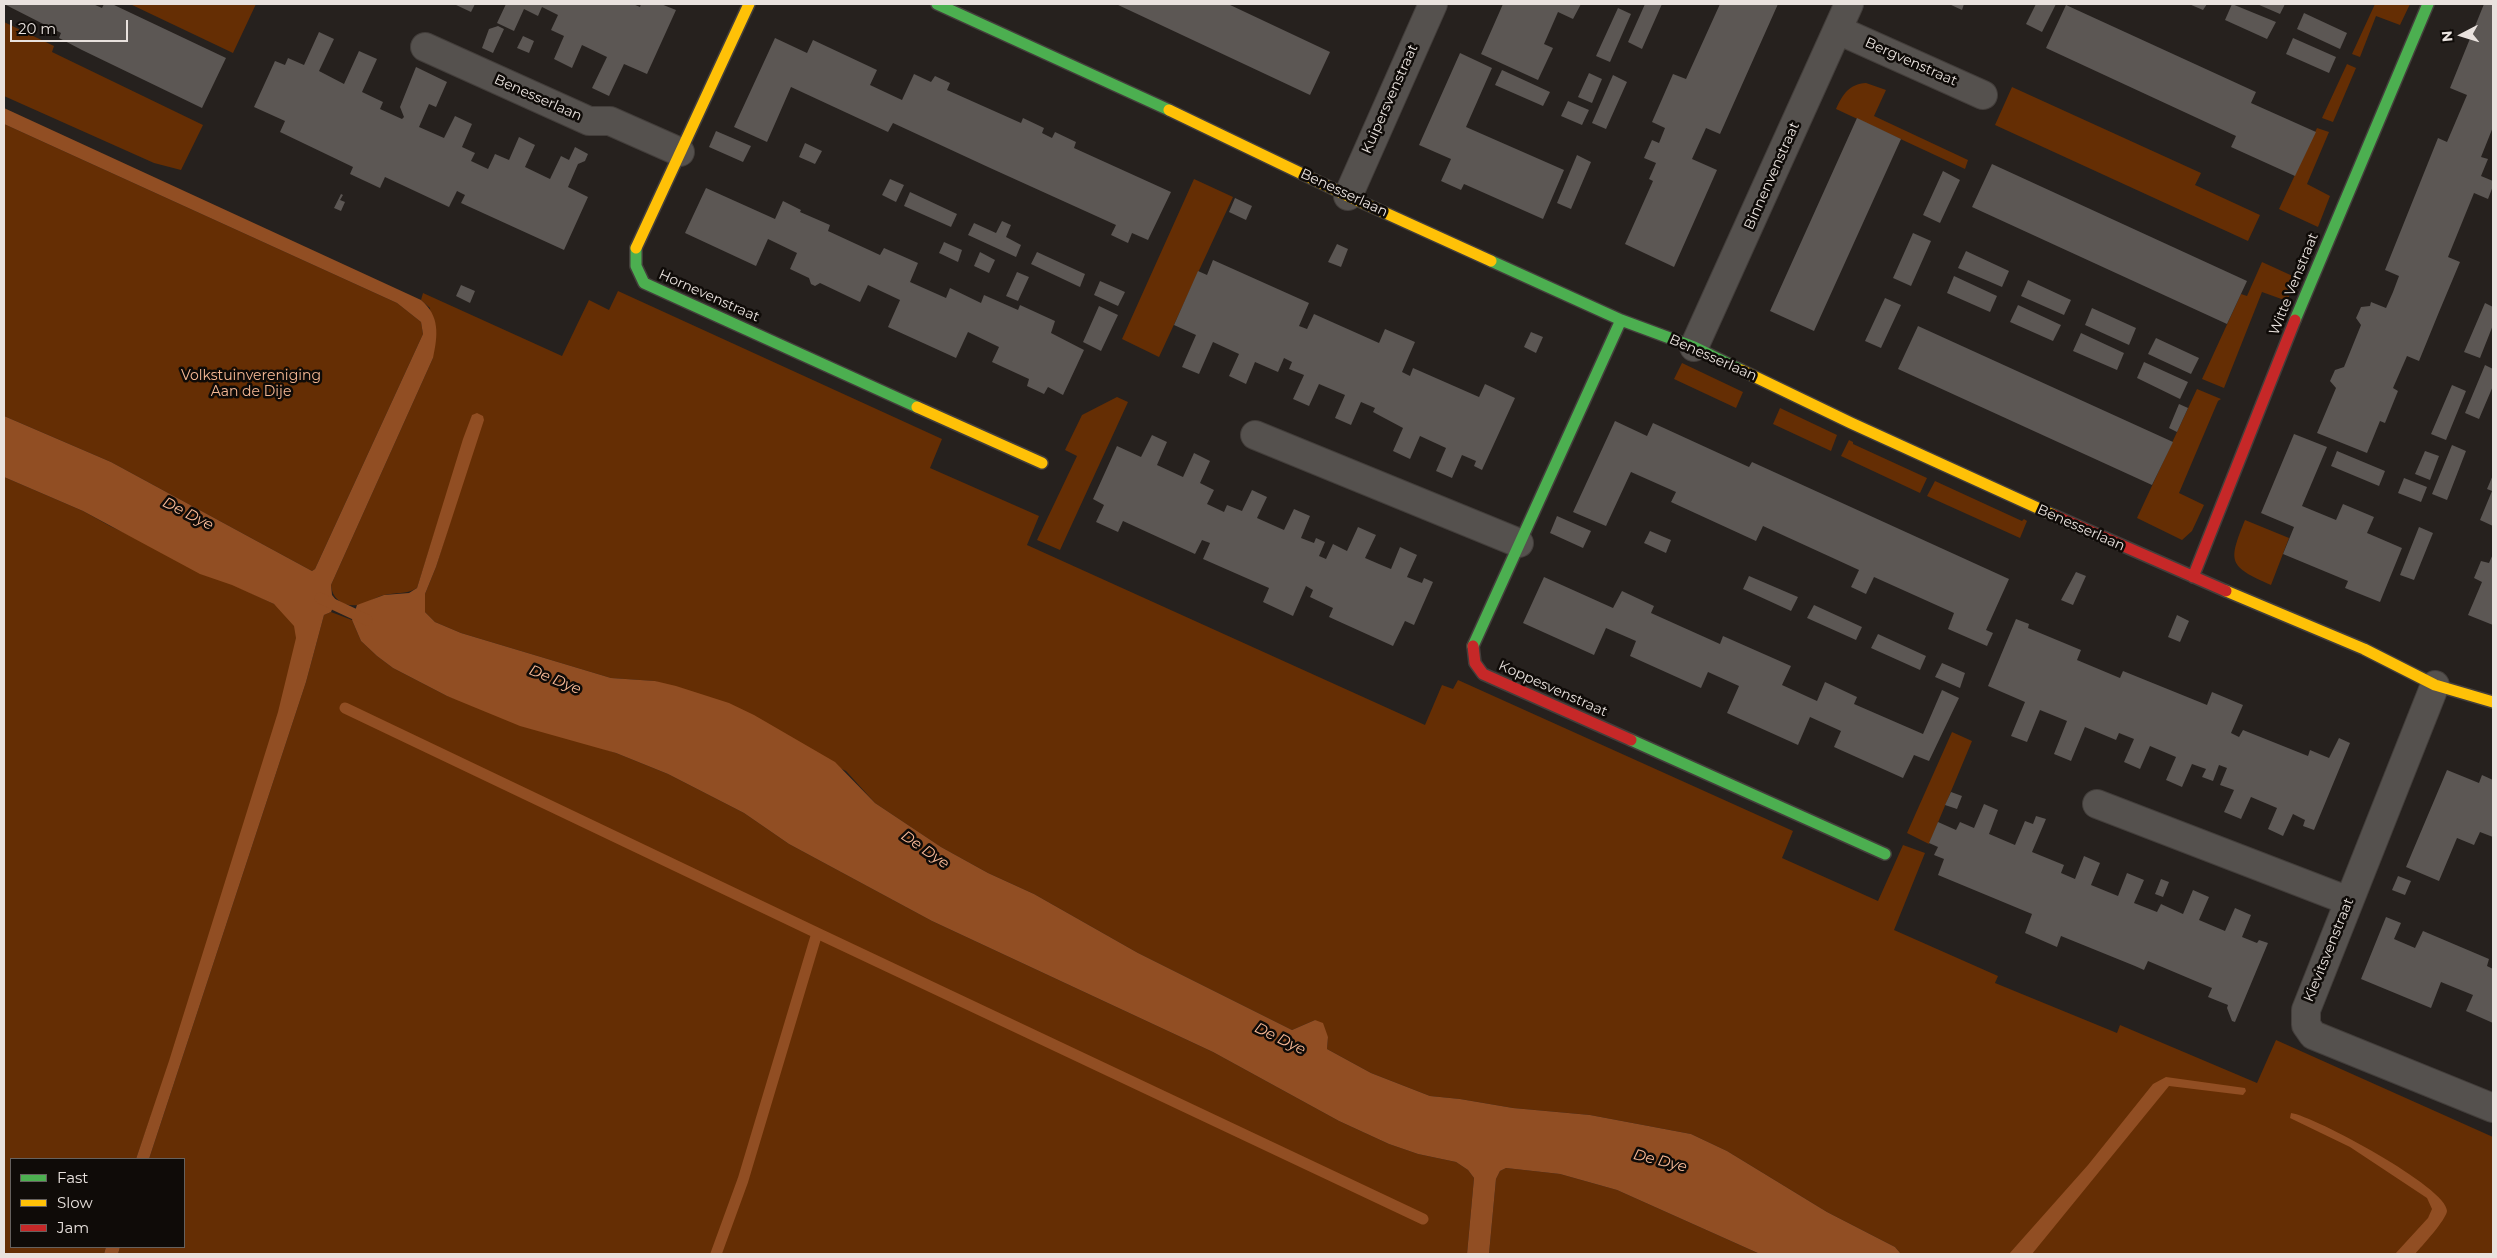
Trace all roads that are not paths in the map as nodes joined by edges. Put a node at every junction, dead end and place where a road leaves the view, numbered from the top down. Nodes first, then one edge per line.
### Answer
1 (749, 4) edge
2 (937, 4) edge
3 (1433, 4) edge
4 (1849, 4) edge
5 (2428, 4) edge
6 (1838, 30) junction
7 (425, 47) dead end
8 (1983, 95) dead end
9 (680, 152) junction
10 (1348, 196) junction
11 (1621, 320) junction
12 (1694, 347) junction
13 (1255, 435) dead end
14 (1042, 463) dead end
15 (1519, 543) junction
16 (2193, 578) junction
17 (2435, 685) junction
18 (2493, 702) edge
19 (2096, 804) dead end
20 (1885, 854) dead end
21 (2349, 901) junction
22 (2493, 1108) edge

1 - 9 street, Hornevenstraat
2 - 10 street, Benesserlaan
3 - 10 street, Kuipersvenstraat
4 - 6 street, Binnenvenstraat
5 - 16 street, Witte Venstraat
6 - 8 street, Bergvenstraat
6 - 12 street, Binnenvenstraat
7 - 9 street, Benesserlaan
9 - 14 street, Hornevenstraat
10 - 11 street, Benesserlaan
11 - 12 street, Benesserlaan
11 - 15 street, Koppesvenstraat
12 - 16 street, Benesserlaan
13 - 15 street
15 - 20 street, Koppesvenstraat
16 - 17 street, Benesserlaan
17 - 18 street, Benesserlaan
17 - 21 street, Kievitsvenstraat
19 - 21 street
21 - 22 street, Kievitsvenstraat

